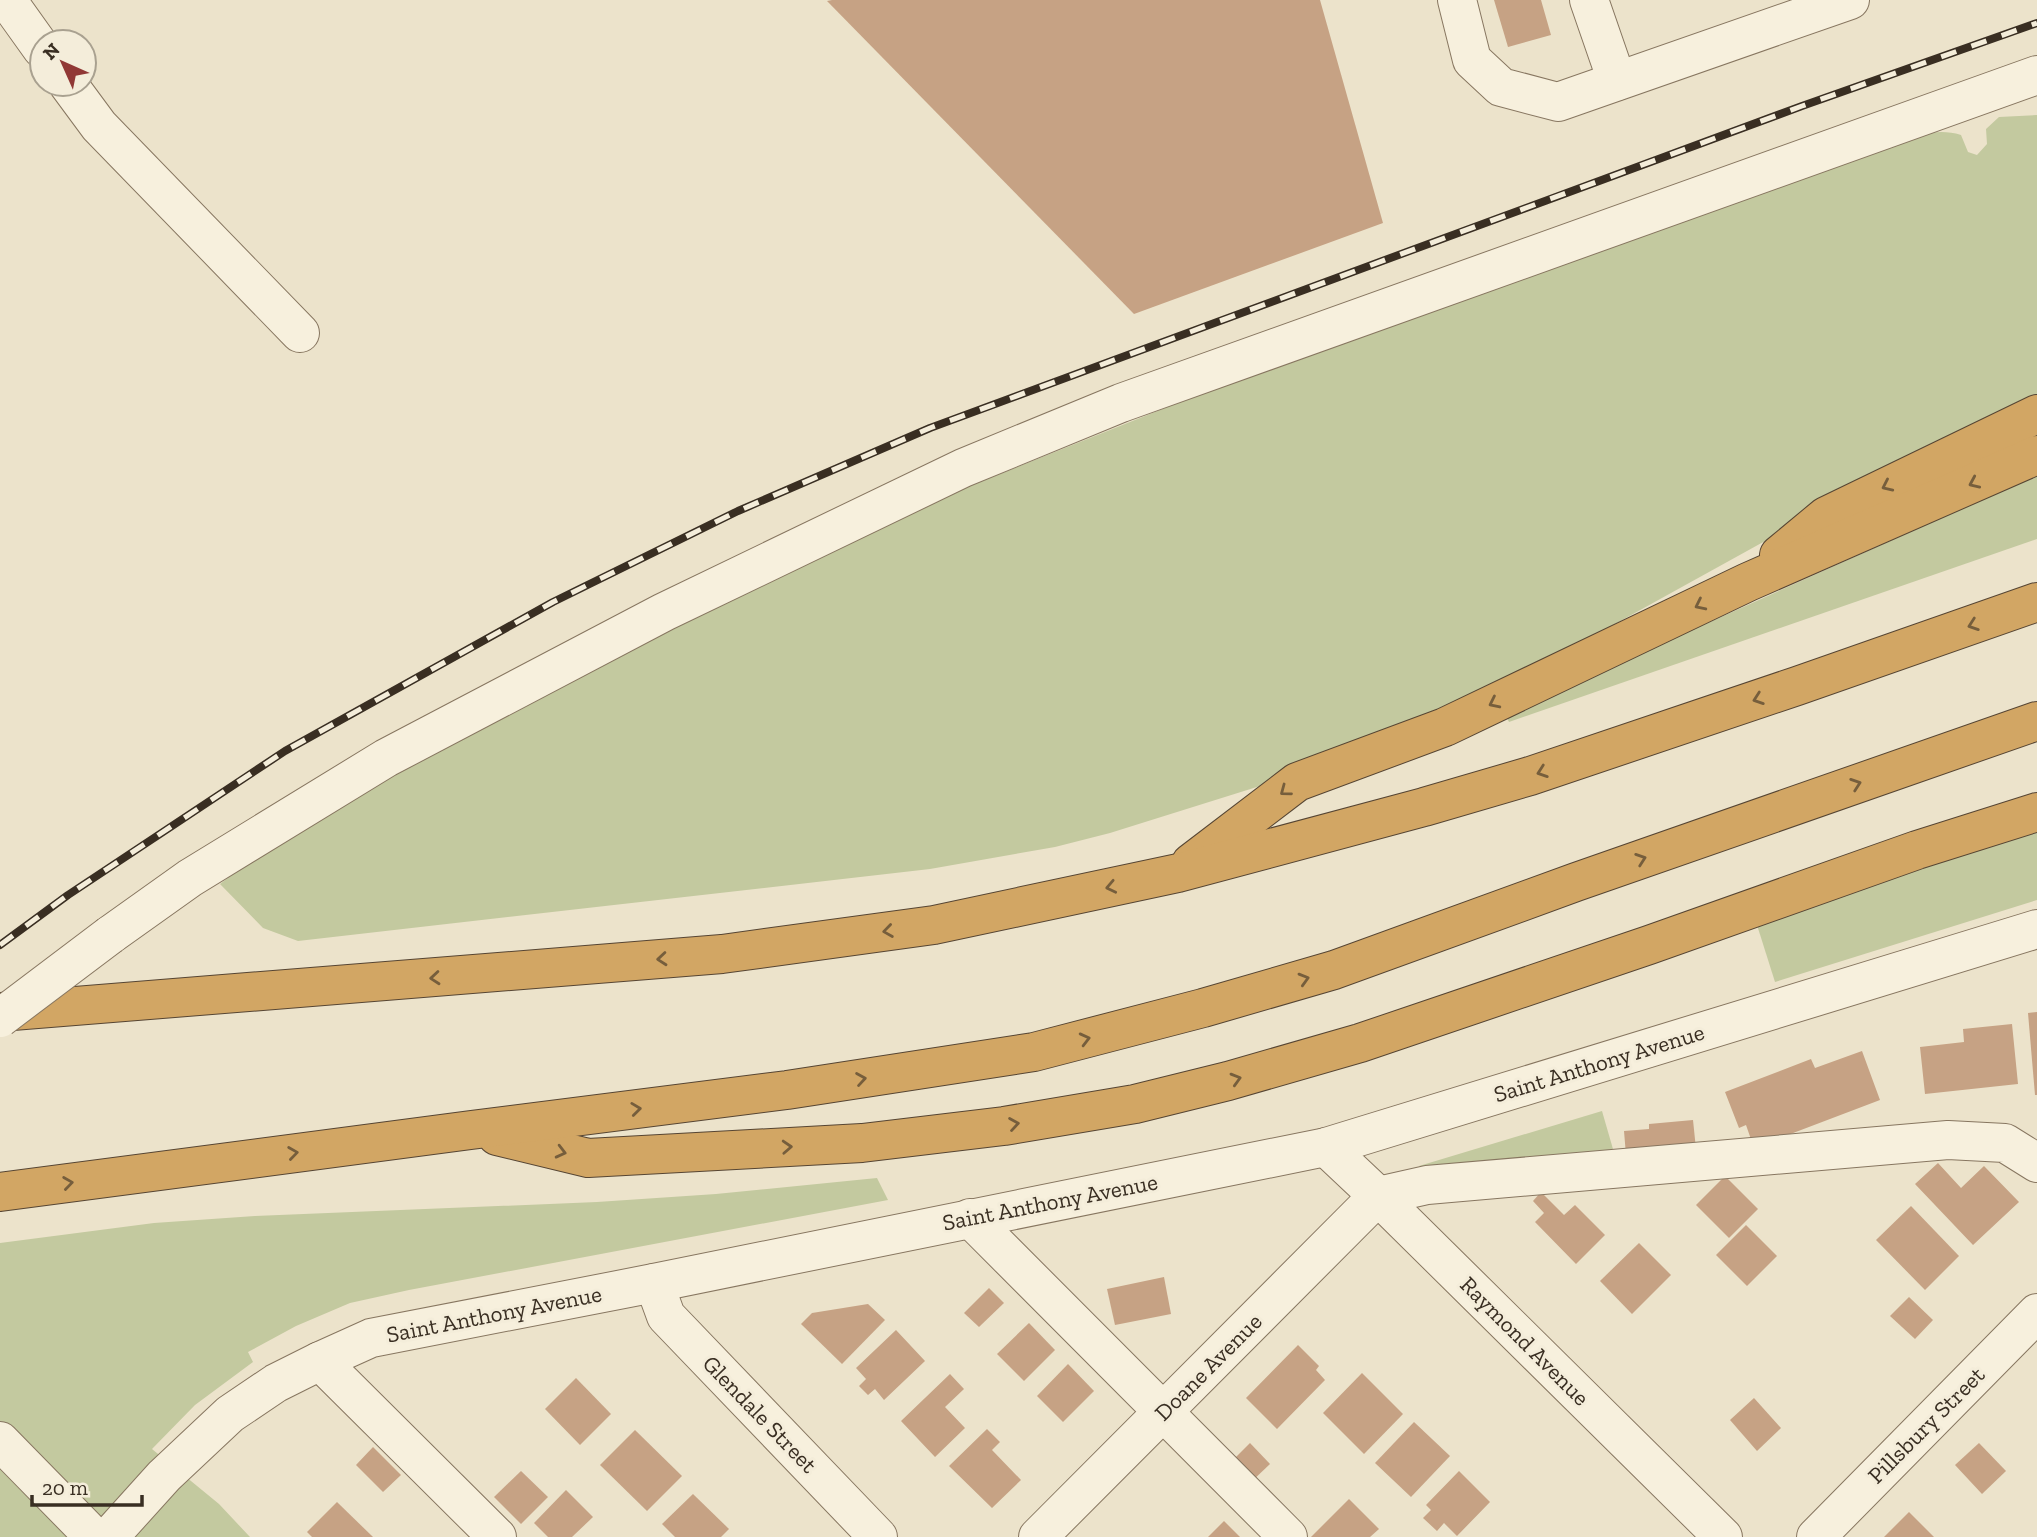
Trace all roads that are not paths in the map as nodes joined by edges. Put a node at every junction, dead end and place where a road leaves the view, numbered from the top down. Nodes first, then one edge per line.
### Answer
1 (7, 0) edge
2 (1457, 0) edge
3 (1590, 0) edge
4 (1850, 0) edge
5 (28, 29) edge
6 (2037, 75) edge
7 (1617, 81) junction
8 (78, 98) edge
9 (300, 333) dead end
10 (2037, 414) edge
11 (2037, 455) edge
12 (1748, 582) junction
13 (2037, 602) edge
14 (2037, 721) edge
15 (2037, 812) edge
16 (1178, 873) junction
17 (2037, 929) edge
18 (0, 1012) edge
19 (0, 1018) edge
20 (471, 1130) junction
21 (1326, 1147) junction
22 (2037, 1163) edge
23 (0, 1192) edge
24 (1378, 1196) junction
25 (970, 1218) junction
26 (654, 1283) junction
27 (2037, 1312) edge
28 (320, 1361) junction
29 (1163, 1412) junction
30 (0, 1441) edge
31 (94, 1537) edge
32 (109, 1537) edge
33 (496, 1537) edge
34 (878, 1537) edge
35 (1038, 1537) edge
36 (1288, 1537) edge
37 (1724, 1537) edge
38 (1816, 1537) edge

1 - 5 street
2 - 7 street
3 - 7 street
4 - 7 street
6 - 19 street, bridge
8 - 9 street
10 -> 12 highway
11 -> 12 highway
12 -> 16 highway
13 -> 16 highway
20 -> 14 highway
20 -> 15 highway
16 -> 18 highway
17 - 21 street, Saint Anthony Avenue
23 -> 20 highway
21 - 24 street, Raymond Avenue
21 - 25 street, Saint Anthony Avenue
22 - 24 street
24 - 29 street, Doane Avenue
24 - 37 street, Raymond Avenue
25 - 26 street, Saint Anthony Avenue
25 - 29 street
26 - 28 street, Saint Anthony Avenue
26 - 34 street, Glendale Street
27 - 38 street, Pillsbury Street
28 - 32 street, Saint Anthony Avenue
28 - 33 street
29 - 35 street, Doane Avenue
29 - 36 street
30 - 31 street

